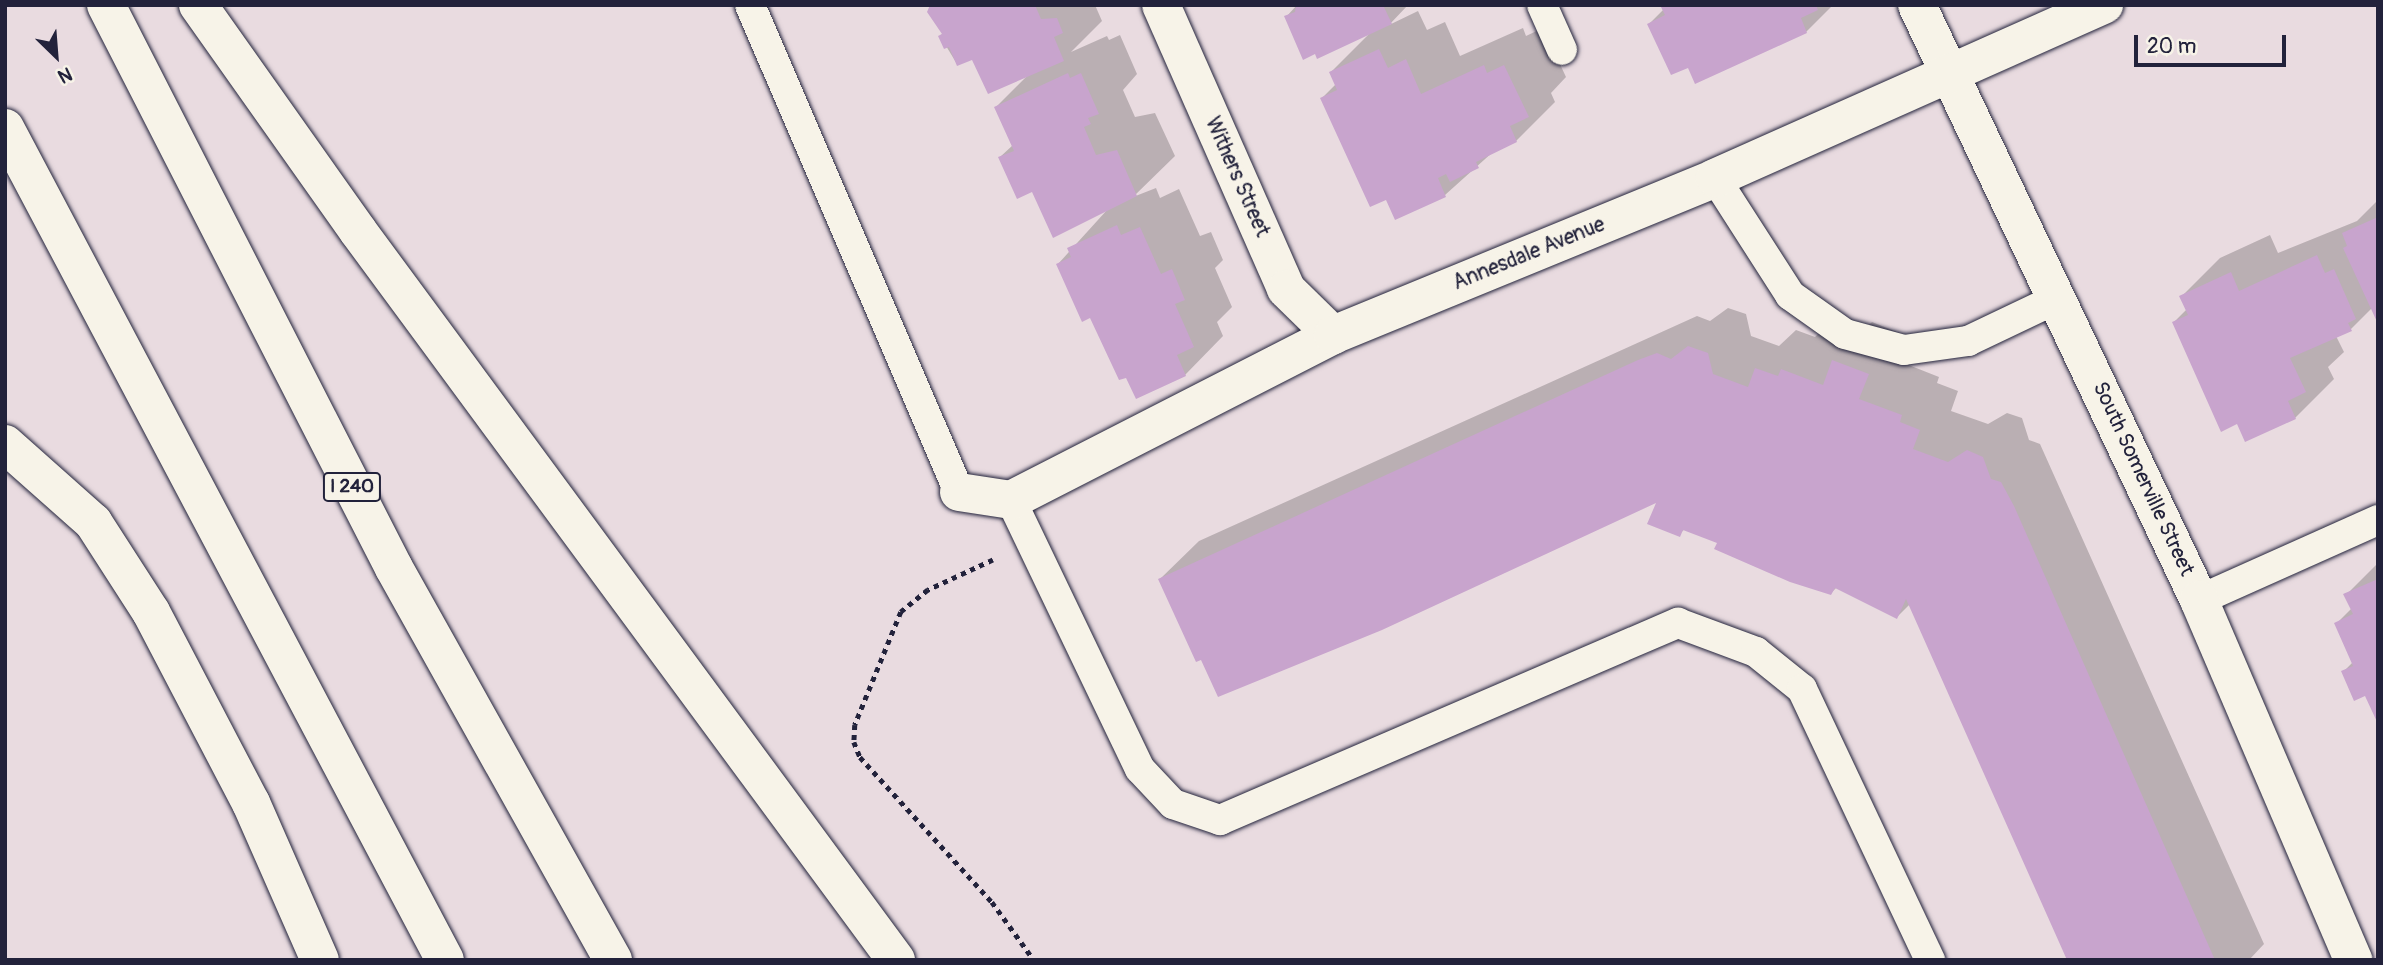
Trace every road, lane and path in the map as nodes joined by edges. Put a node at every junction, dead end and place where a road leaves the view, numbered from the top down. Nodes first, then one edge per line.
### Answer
1 (106, 5) edge
2 (198, 5) edge
3 (750, 5) edge
4 (1161, 5) edge
5 (1542, 5) edge
6 (1917, 5) edge
7 (2104, 5) edge
8 (1562, 50) dead end
9 (1952, 74) junction
10 (5, 128) edge
11 (1715, 178) junction
12 (2058, 299) junction
13 (1333, 335) junction
14 (5, 444) edge
15 (959, 492) joint
16 (1011, 500) junction
17 (2378, 520) edge
18 (1032, 541) junction
19 (2199, 600) junction
20 (320, 960) edge
21 (445, 960) edge
22 (613, 960) edge
23 (896, 960) edge
24 (1034, 960) edge
25 (1930, 960) edge
26 (2353, 960) edge

1 - 22 main road, I 240
2 - 23 main road
3 - 15 lane
4 - 13 main road, Withers Street
5 - 8 lane
6 - 9 main road, South Somerville Street
7 - 9 main road, Annesdale Avenue
9 - 11 main road, Annesdale Avenue
9 - 12 main road, South Somerville Street
10 - 21 main road
11 - 12 lane
11 - 13 main road, Annesdale Avenue
12 - 19 main road, South Somerville Street
13 - 16 main road, Annesdale Avenue
14 - 20 main road
15 - 16 main road
16 - 18 lane
17 - 19 lane
18 - 24 path
18 - 25 lane
19 - 26 main road, South Somerville Street

